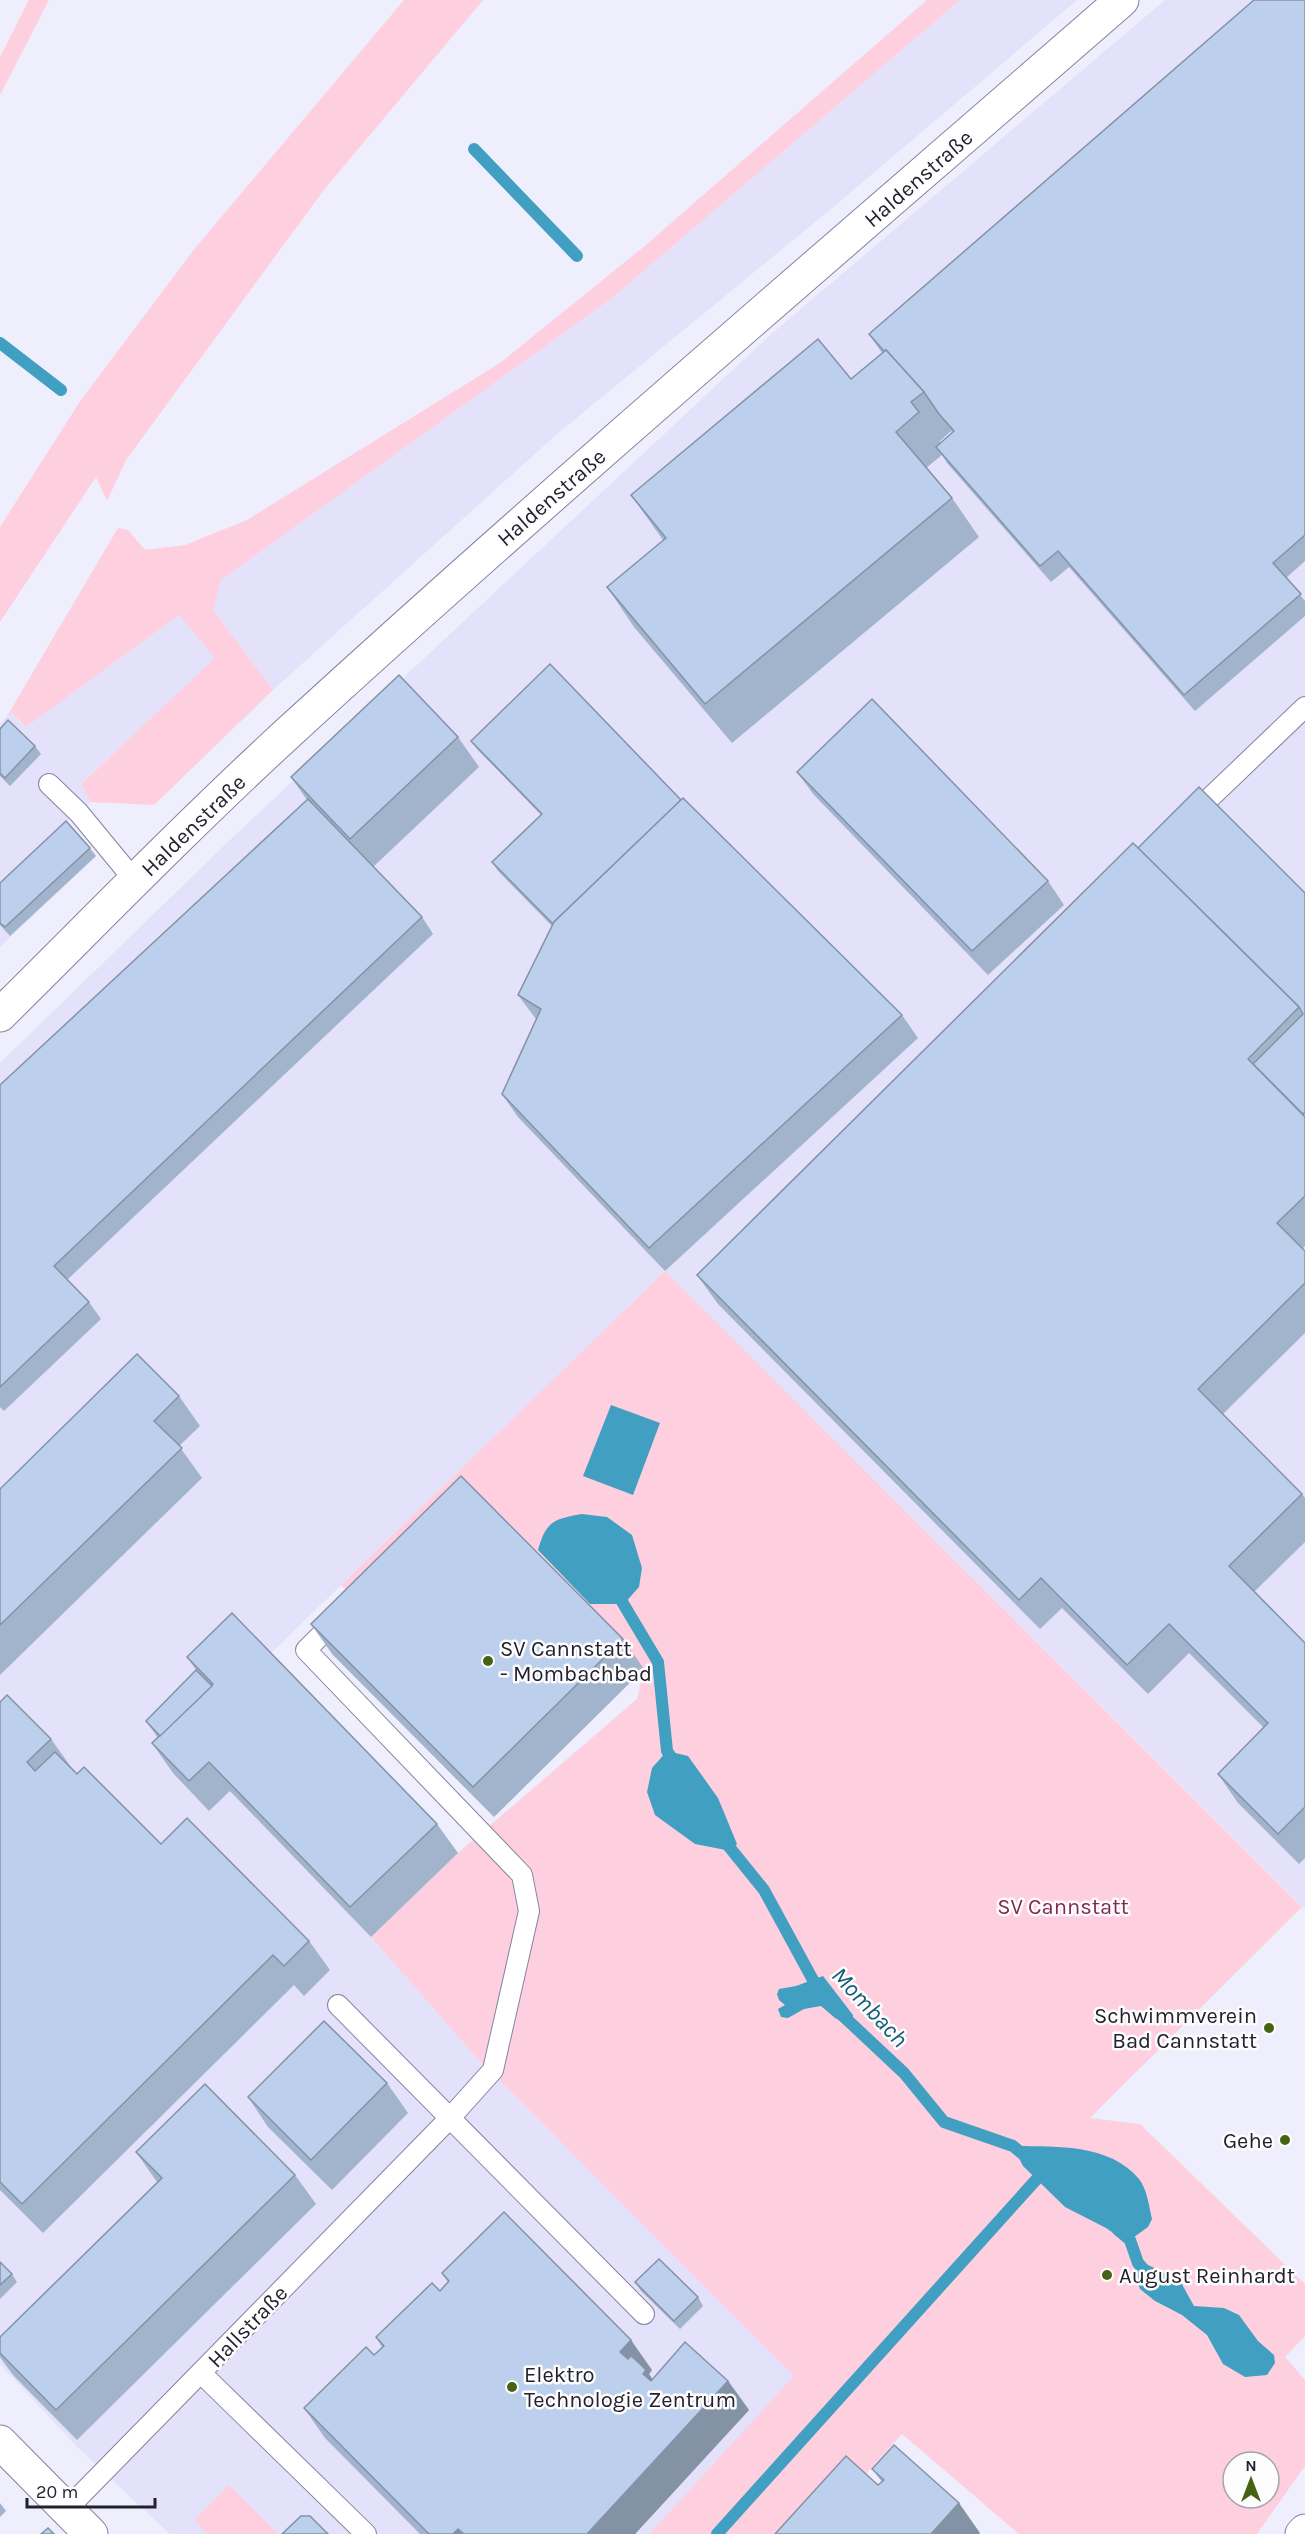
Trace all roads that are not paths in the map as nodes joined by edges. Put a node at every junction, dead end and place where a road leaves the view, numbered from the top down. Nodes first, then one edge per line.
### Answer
1 (1122, 0) edge
2 (1305, 707) edge
3 (49, 784) dead end
4 (1177, 830) edge
5 (135, 881) junction
6 (0, 1016) edge
7 (347, 1608) edge
8 (338, 2005) dead end
9 (450, 2118) junction
10 (644, 2314) dead end
11 (201, 2373) junction
12 (0, 2442) edge
13 (67, 2509) junction
14 (42, 2534) edge
15 (91, 2534) edge
16 (366, 2534) edge

1 - 5 street, Haldenstraße
2 - 4 lane
3 - 5 lane
5 - 6 street, Haldenstraße
7 - 9 lane, Hallstraße
8 - 9 lane
9 - 10 lane
9 - 11 lane, Hallstraße
11 - 13 lane, Hallstraße
11 - 16 lane
12 - 13 street
13 - 14 street, Hallstraße
13 - 15 street

